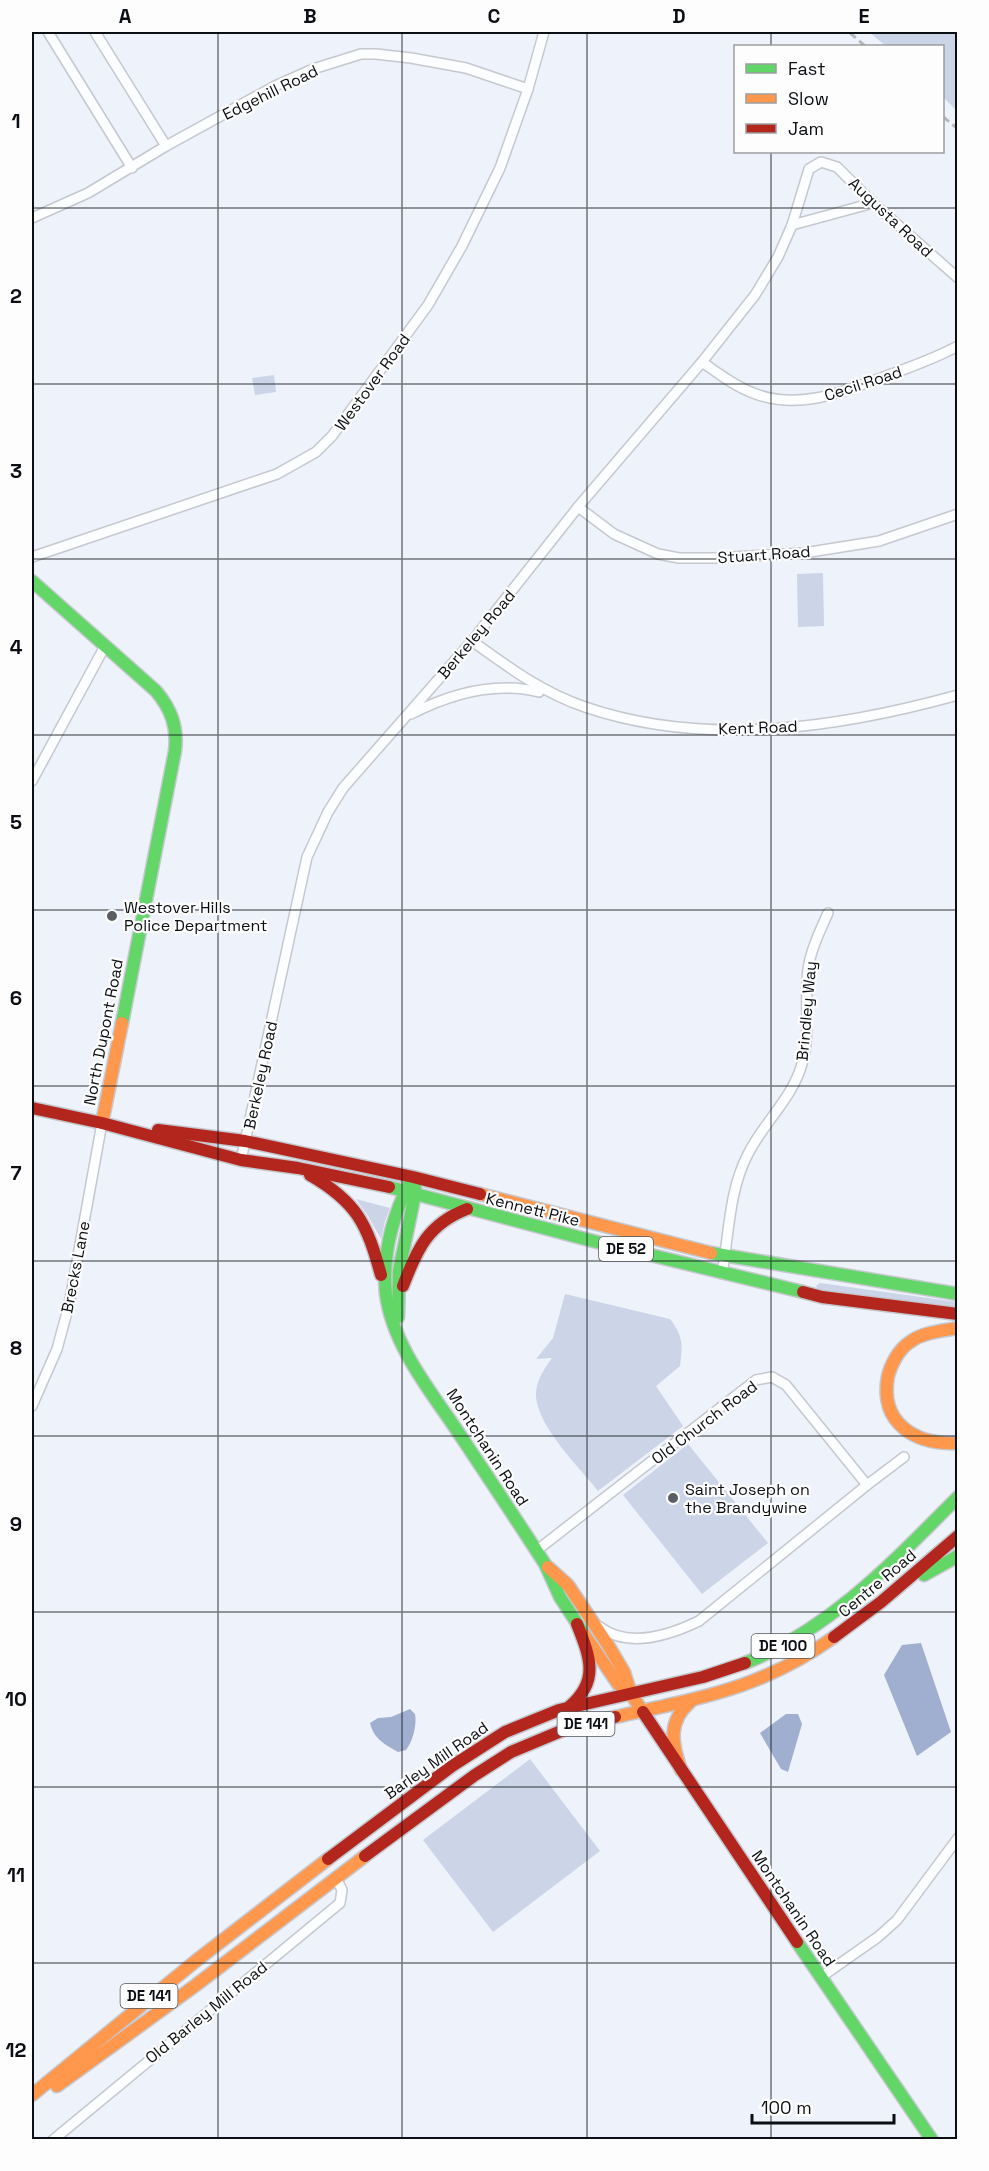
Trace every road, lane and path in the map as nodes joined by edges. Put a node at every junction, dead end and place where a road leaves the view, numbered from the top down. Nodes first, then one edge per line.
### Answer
1 (48, 32) edge
2 (96, 32) edge
3 (544, 32) edge
4 (528, 89) junction
5 (166, 146) junction
6 (821, 162) joint
7 (132, 168) junction
8 (873, 203) junction
9 (32, 218) edge
10 (792, 225) junction
11 (957, 278) edge
12 (957, 346) edge
13 (702, 362) junction
14 (578, 507) junction
15 (957, 514) edge
16 (32, 557) edge
17 (32, 581) edge
18 (472, 641) junction
19 (105, 646) junction
20 (957, 695) edge
21 (559, 696) junction
22 (405, 717) junction
23 (32, 781) edge
24 (828, 914) dead end
25 (32, 1108) edge
26 (102, 1123) junction
27 (245, 1141) junction
28 (241, 1160) junction
29 (298, 1168) junction
30 (413, 1177) junction
31 (410, 1193) junction
32 (467, 1209) junction
33 (725, 1257) junction
34 (722, 1274) junction
35 (957, 1294) edge
36 (392, 1302) junction
37 (957, 1314) edge
38 (957, 1328) edge
39 (32, 1406) edge
40 (957, 1443) edge
41 (904, 1457) dead end
42 (867, 1485) junction
43 (957, 1497) edge
44 (957, 1536) edge
45 (907, 1547) joint
46 (536, 1551) junction
47 (957, 1556) edge
48 (545, 1564) junction
49 (889, 1595) junction
50 (584, 1610) junction
51 (577, 1624) junction
52 (631, 1694) junction
53 (690, 1702) junction
54 (569, 1707) junction
55 (643, 1712) junction
56 (681, 1770) junction
57 (430, 1783) junction
58 (957, 1838) edge
59 (336, 1878) junction
60 (821, 1977) junction
61 (32, 2095) edge
62 (32, 2104) edge
63 (53, 2139) edge
64 (932, 2139) edge

1 - 7 street
2 - 5 street
3 - 4 street, Westover Road
4 - 5 street, Edgehill Road
4 - 16 street, Westover Road
5 - 7 street, Edgehill Road
6 - 8 street, Augusta Road
6 - 10 street, Berkeley Road
7 - 9 street, Edgehill Road
8 - 10 street
8 - 11 street, Augusta Road
10 - 13 street, Berkeley Road
12 - 13 street, Cecil Road
13 - 14 street, Berkeley Road
14 - 15 street, Stuart Road
14 - 18 street, Berkeley Road
17 - 19 main road, North Dupont Road
18 - 21 street, Kent Road
18 - 22 street, Berkeley Road
19 - 23 street
19 - 26 main road, North Dupont Road
20 - 21 street, Kent Road
21 - 22 street, Kent Road
22 - 27 street, Berkeley Road
24 - 33 street, Brindley Way
25 - 26 main road, Kennett Pike / DE 52
26 - 27 main road, Kennett Pike / DE 52
26 - 28 main road, Kennett Pike / DE 52
26 - 39 street, Brecks Lane
27 - 28 street, Berkeley Road
27 - 30 main road, Kennett Pike / DE 52
28 - 29 main road, Kennett Pike / DE 52
29 - 31 main road, Kennett Pike / DE 52
29 - 36 main road
30 - 31 main road, Montchanin Road
30 - 33 main road, Kennett Pike / DE 52
31 - 32 main road, Kennett Pike / DE 52
31 - 36 main road, Montchanin Road
32 - 34 main road, Kennett Pike / DE 52
32 - 36 main road
33 - 34 street, Brindley Way
33 - 35 main road, Kennett Pike / DE 52
34 - 37 main road, Kennett Pike / DE 52
36 - 46 main road, Montchanin Road
38 - 40 main road
41 - 42 street
42 - 46 street, Old Church Road
42 - 50 street
43 - 45 main road, Centre Road / DE 100
44 - 49 main road, Centre Road / DE 100
45 - 52 main road, Barley Mill Road / DE 100
46 - 48 main road, Montchanin Road
47 - 49 main road
48 - 50 main road, Montchanin Road
48 - 51 main road, Montchanin Road
49 - 53 main road, Centre Road / DE 100
50 - 52 main road, Montchanin Road
51 - 52 main road, Montchanin Road
51 - 54 main road
52 - 54 main road, Barley Mill Road / DE 141
52 - 55 main road, Montchanin Road
53 - 55 main road, DE 141
53 - 56 main road
54 - 57 main road, Barley Mill Road / DE 141
55 - 56 main road, Montchanin Road
55 - 59 main road, DE 141
56 - 60 main road, Montchanin Road
57 - 59 main road
57 - 61 main road, Barley Mill Road / DE 141
58 - 60 street
59 - 62 main road, DE 141
59 - 63 street, Old Barley Mill Road
60 - 64 main road, Montchanin Road

